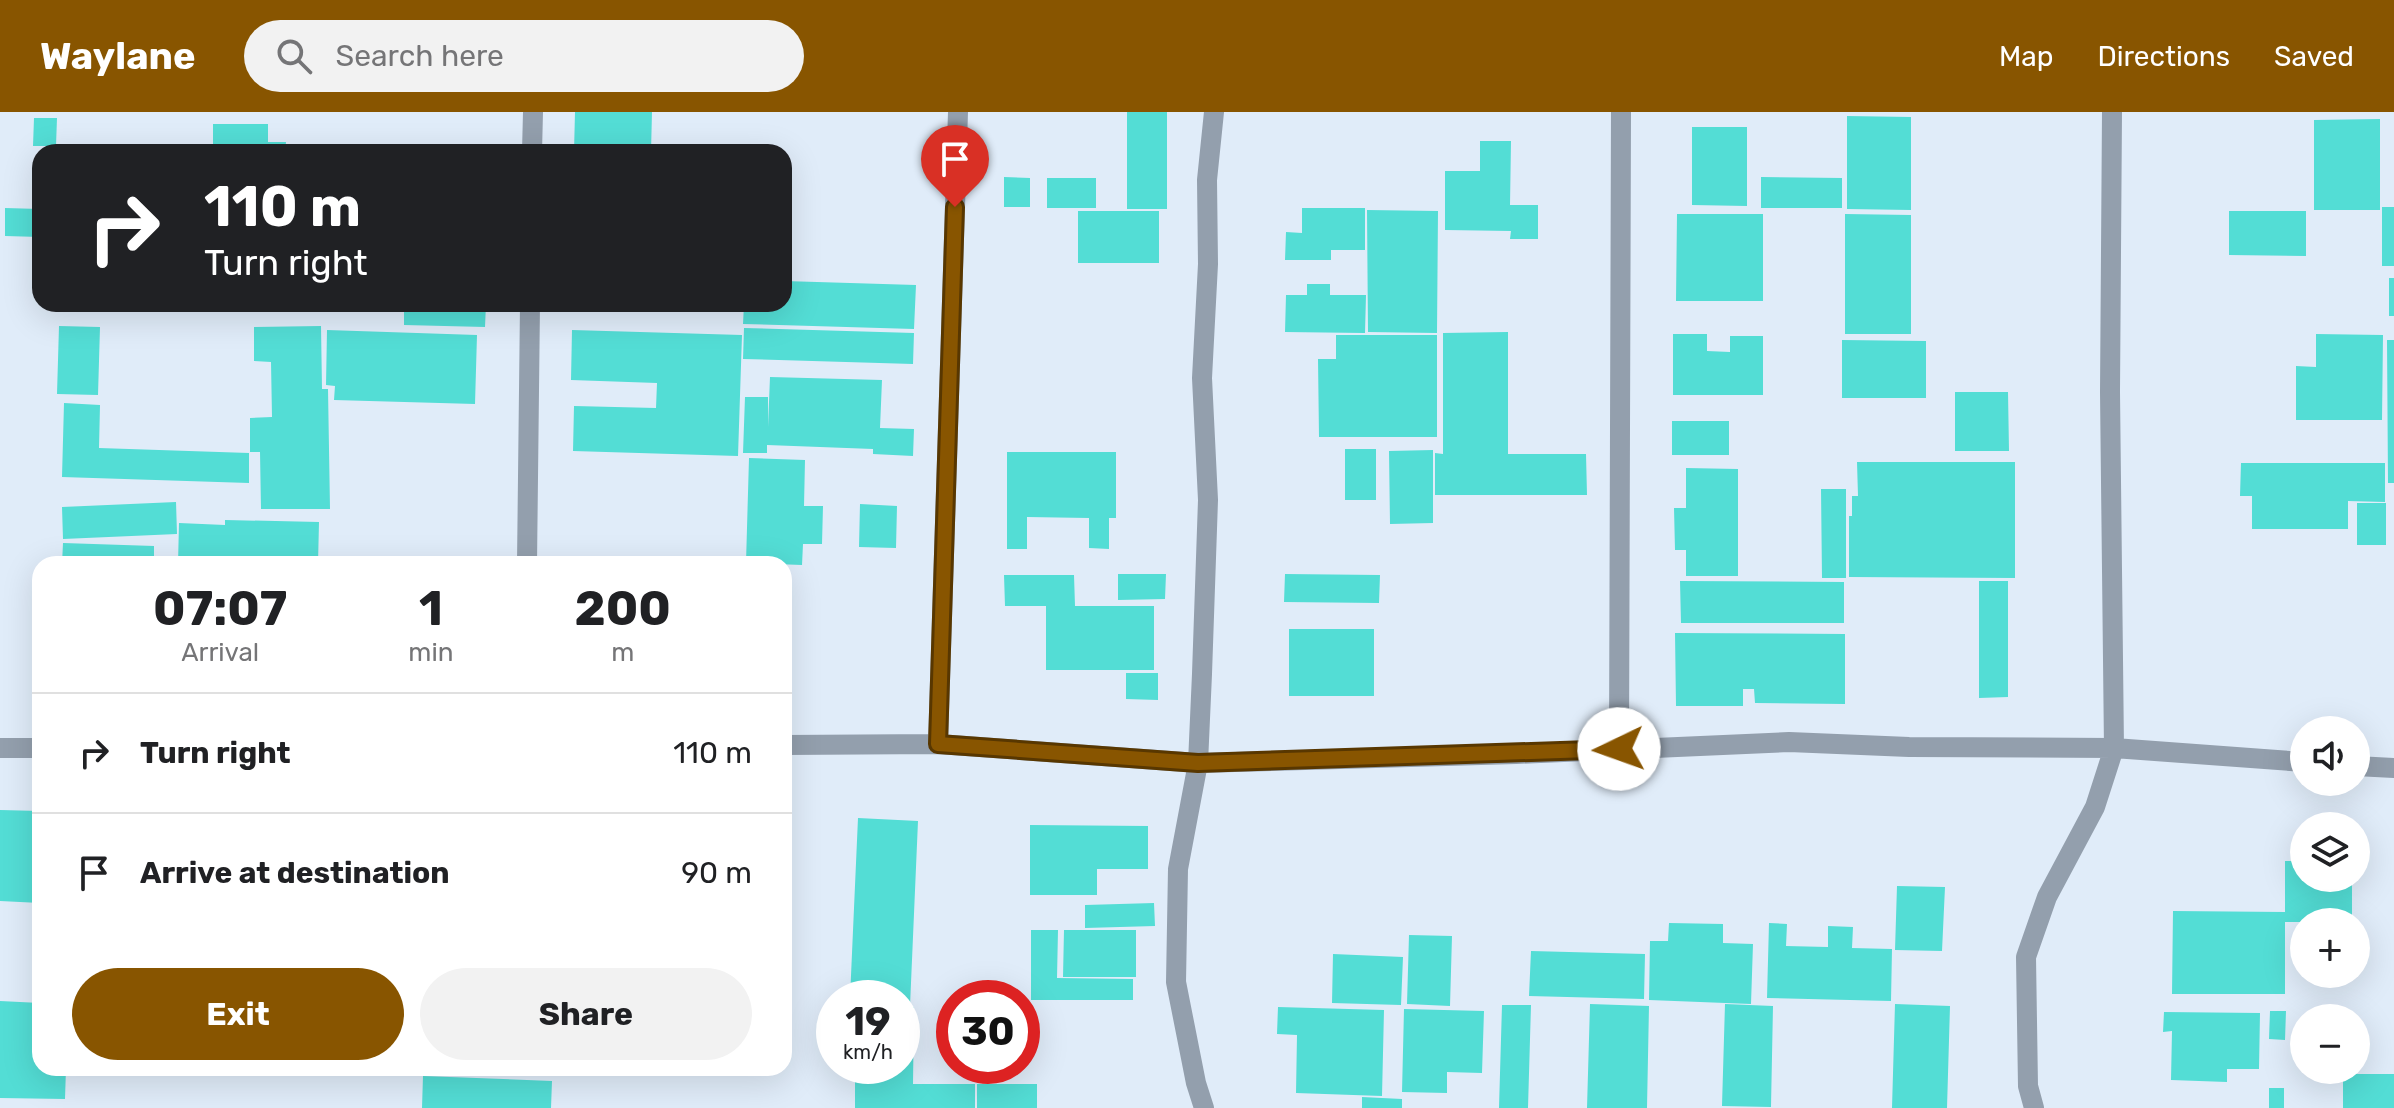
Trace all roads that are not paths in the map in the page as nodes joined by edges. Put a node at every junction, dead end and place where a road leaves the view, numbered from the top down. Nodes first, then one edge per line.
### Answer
1 (533, 112) edge
2 (958, 112) edge
3 (1214, 112) edge
4 (1621, 112) edge
5 (2112, 112) edge
6 (532, 144) edge
7 (530, 312) edge
8 (527, 556) edge
9 (938, 744) junction
10 (792, 745) edge
11 (0, 748) edge
12 (32, 748) edge
13 (2114, 748) junction
14 (1619, 749) junction
15 (2290, 761) edge
16 (1198, 763) junction
17 (2370, 767) edge
18 (2394, 768) edge
19 (1204, 1108) edge
20 (2034, 1108) edge

1 - 6 street
2 - 9 street
3 - 16 street
4 - 14 street
5 - 13 street
7 - 8 street
9 - 10 street
9 - 16 street
11 - 12 street
13 - 14 street
13 - 15 street
13 - 20 street
14 - 16 street
16 - 19 street
17 - 18 street

